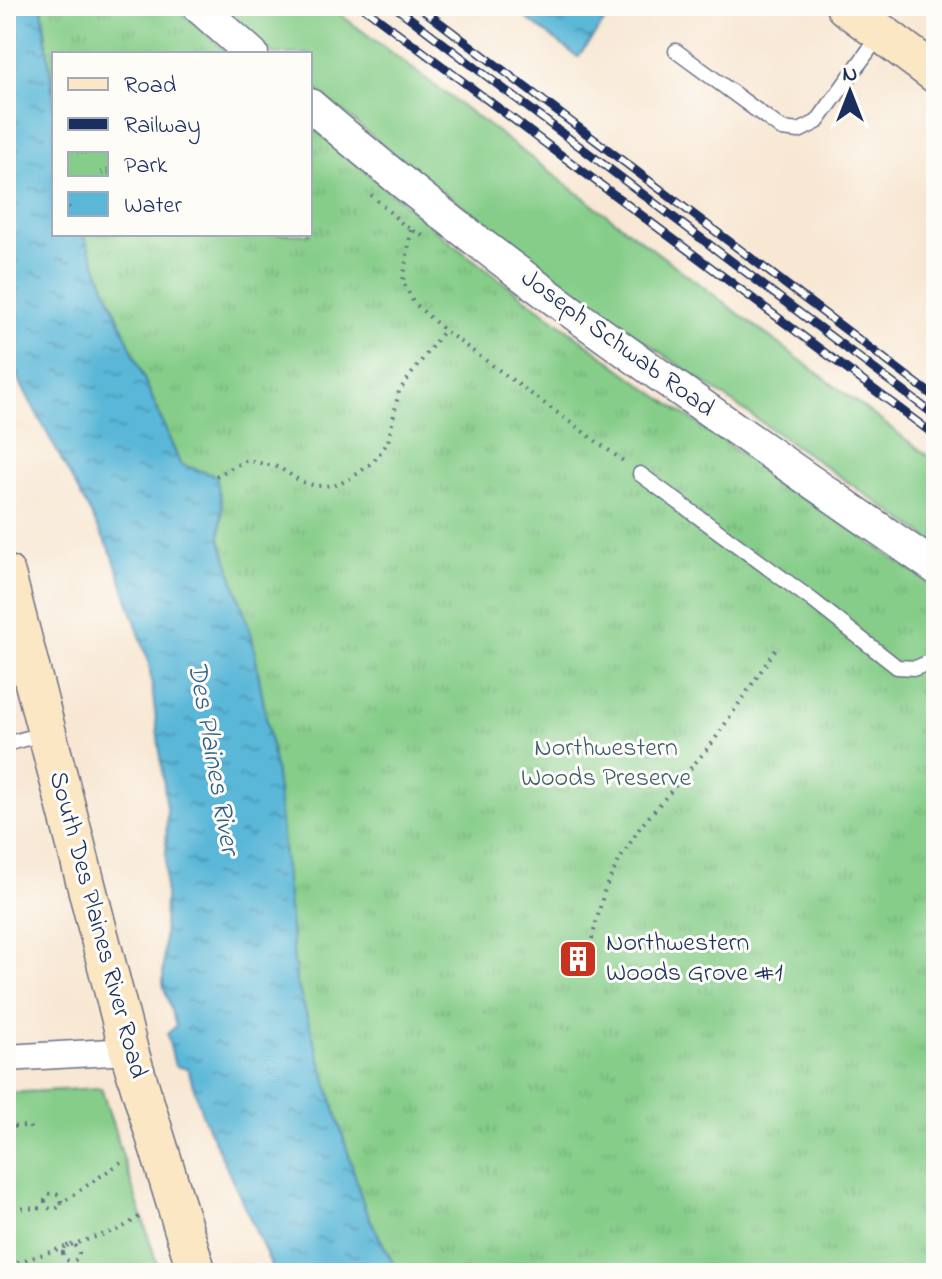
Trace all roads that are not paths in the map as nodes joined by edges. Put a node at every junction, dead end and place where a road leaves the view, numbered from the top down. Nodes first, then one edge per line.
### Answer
1 (198, 6) edge
2 (845, 6) edge
3 (881, 33) junction
4 (676, 51) dead end
5 (250, 52) edge
6 (936, 74) edge
7 (312, 107) edge
8 (640, 474) road end
9 (936, 568) edge
10 (6, 574) edge
11 (14, 639) edge
12 (936, 659) edge
13 (46, 732) junction
14 (6, 744) edge
15 (129, 1051) junction
16 (6, 1058) edge
17 (197, 1273) edge

1 - 5 street
2 - 3 main road
3 - 4 lane
3 - 6 main road
7 - 9 street, Joseph Schwab Road
8 - 12 lane
10 - 11 main road, South Des Plaines River Road
11 - 13 main road, South Des Plaines River Road
13 - 14 lane
13 - 15 main road, South Des Plaines River Road
15 - 16 street
15 - 17 main road, South Des Plaines River Road

